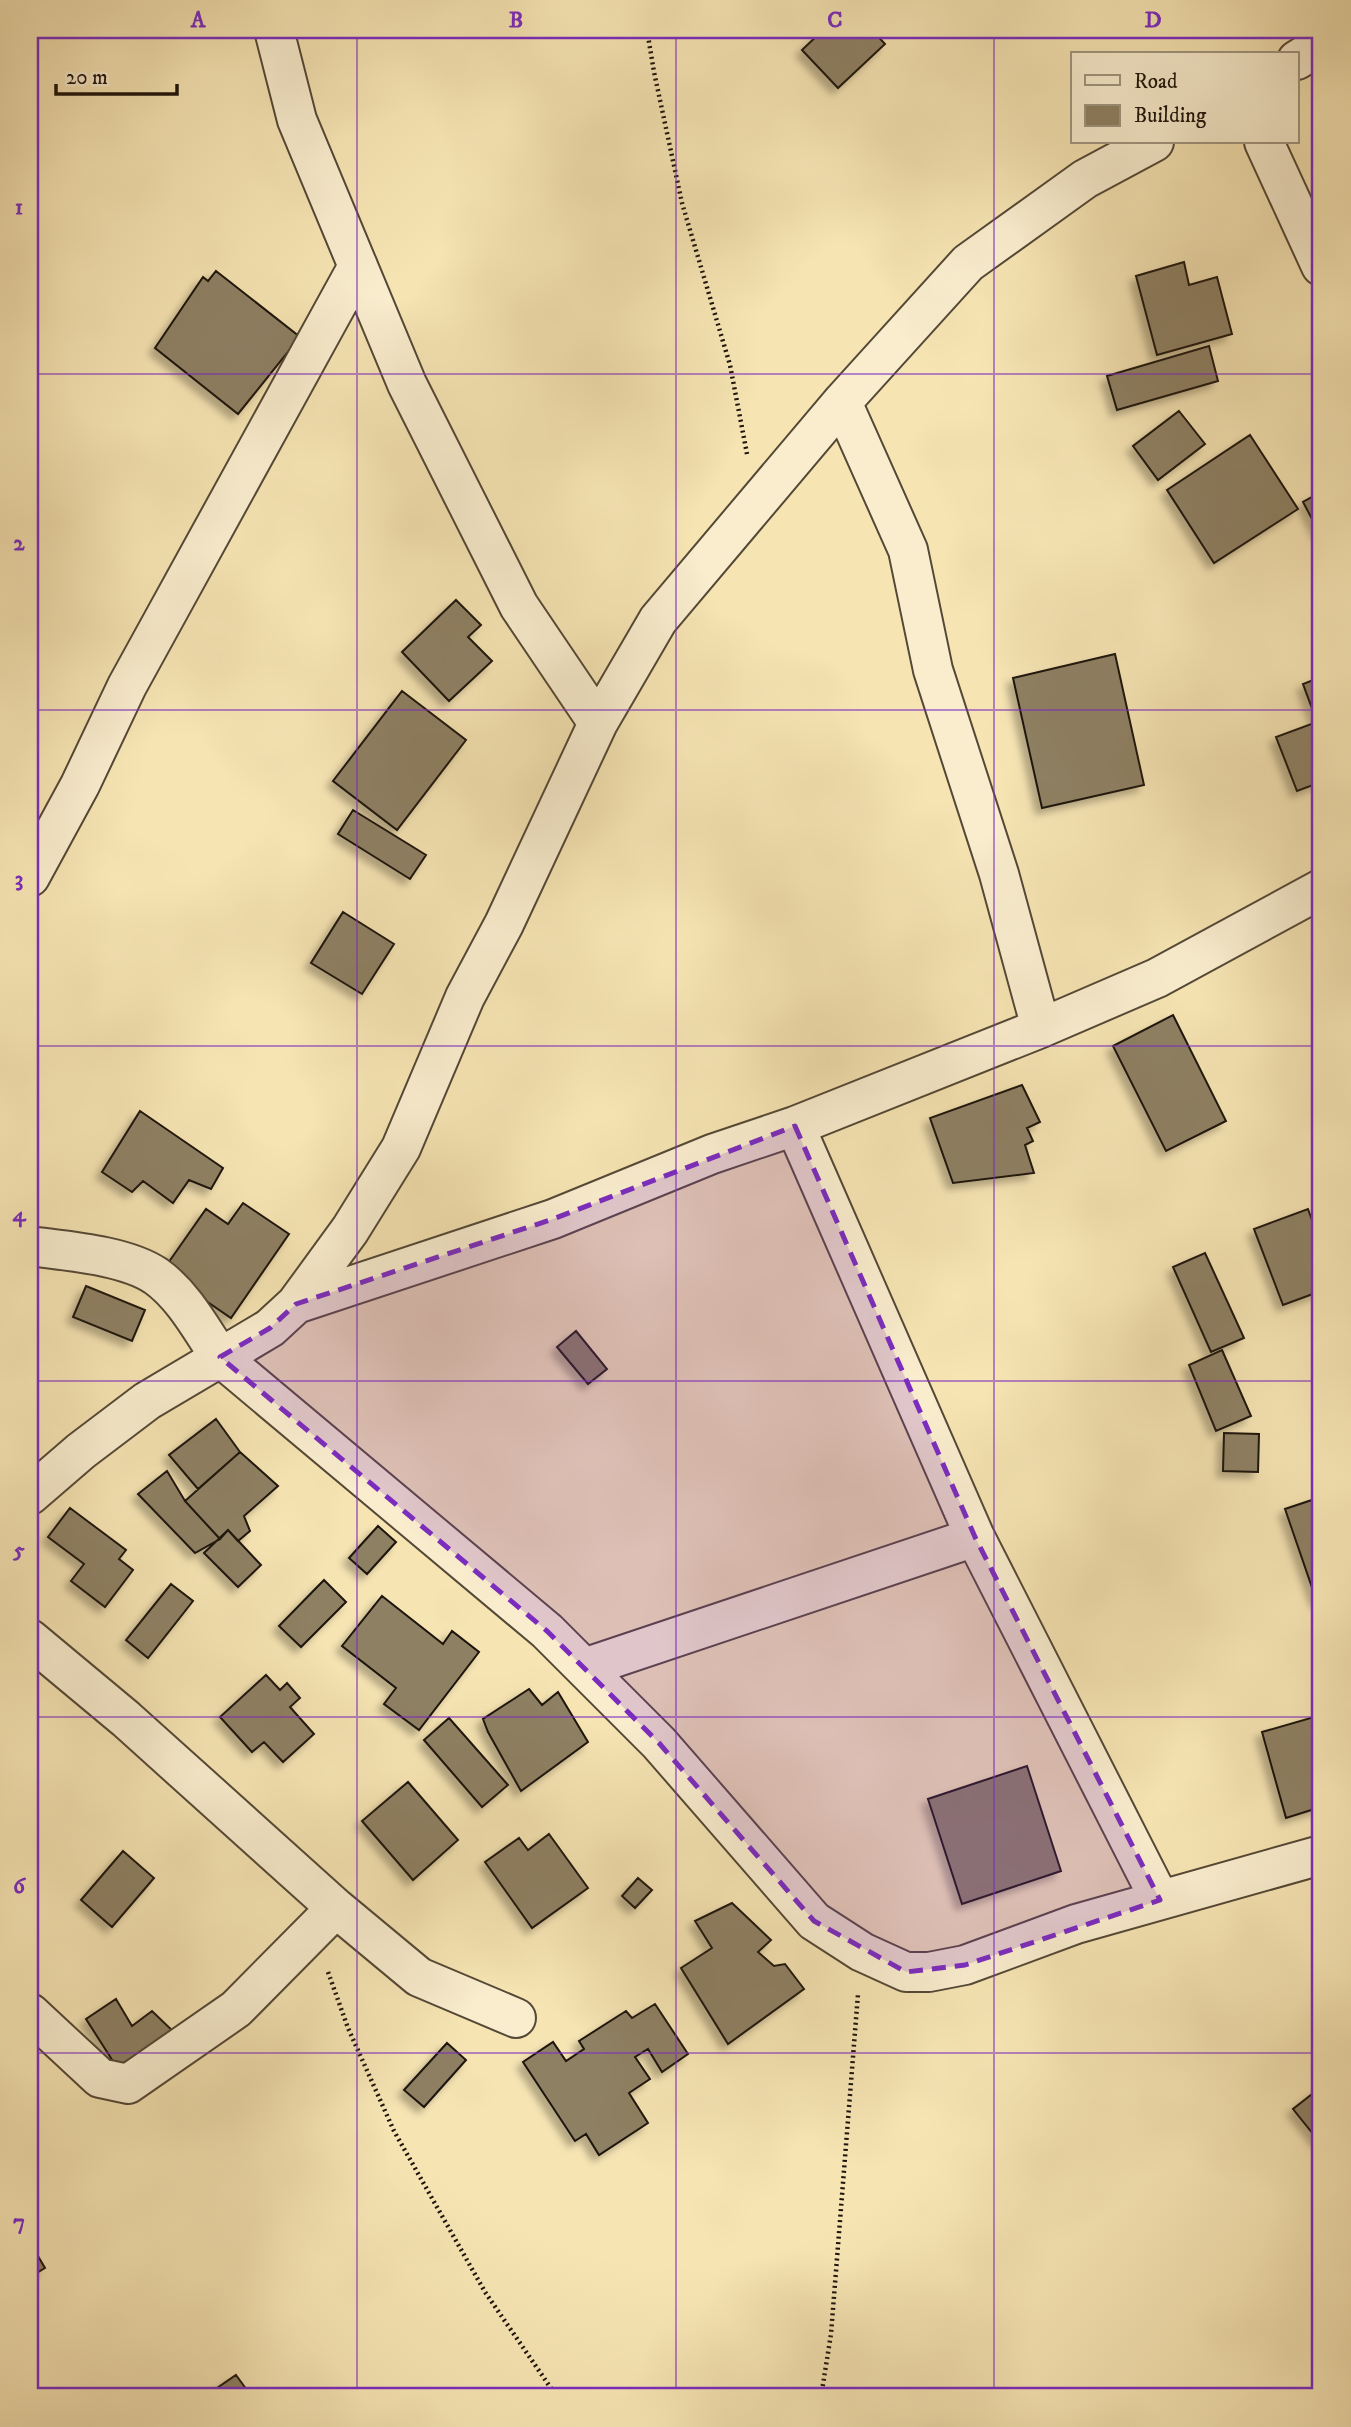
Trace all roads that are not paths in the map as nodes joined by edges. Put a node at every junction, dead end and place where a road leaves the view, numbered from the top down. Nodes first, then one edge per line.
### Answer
1 (274, 30) edge
2 (1321, 45) edge
3 (1298, 59) edge
4 (1150, 144) edge
5 (1265, 144) edge
6 (358, 266) junction
7 (1321, 266) edge
8 (842, 402) junction
9 (598, 723) junction
10 (30, 877) edge
11 (1321, 889) edge
12 (1041, 1028) junction
13 (795, 1126) junction
14 (30, 1246) edge
15 (296, 1304) junction
16 (220, 1357) junction
17 (30, 1495) edge
18 (975, 1537) junction
19 (30, 1639) edge
20 (584, 1668) junction
21 (1321, 1854) edge
22 (1160, 1900) junction
23 (324, 1920) junction
24 (30, 2013) edge
25 (516, 2018) dead end

1 - 6 street
2 - 3 street
4 - 8 street
5 - 7 street
6 - 9 street
6 - 10 street
8 - 9 street
8 - 12 street
9 - 15 street
11 - 12 street
12 - 13 street
13 - 15 street
13 - 18 street
14 - 16 street
15 - 16 street
16 - 17 street
16 - 20 street
18 - 20 street
18 - 22 street
19 - 23 street
20 - 22 street
21 - 22 street
23 - 24 street
23 - 25 street

